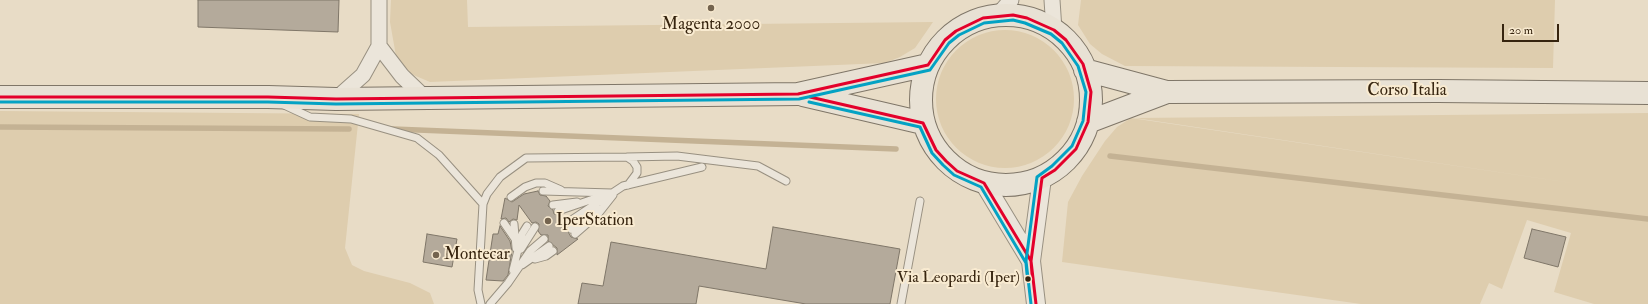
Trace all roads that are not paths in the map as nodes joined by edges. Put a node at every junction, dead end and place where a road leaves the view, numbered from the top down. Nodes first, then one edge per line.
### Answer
1 (379, 0) edge
2 (1052, 0) edge
3 (1004, 8) edge
4 (1054, 30) junction
5 (379, 46) junction
6 (928, 65) junction
7 (1085, 70) junction
8 (1167, 92) junction
9 (1648, 93) edge
10 (798, 94) junction
11 (0, 97) edge
12 (268, 97) junction
13 (425, 98) junction
14 (336, 99) junction
15 (1088, 122) junction
16 (923, 123) junction
17 (627, 157) junction
18 (702, 167) dead end
19 (1042, 178) junction
20 (786, 181) dead end
21 (984, 183) junction
22 (626, 186) junction
23 (563, 192) junction
24 (545, 194) dead end
25 (612, 194) junction
26 (511, 197) dead end
27 (920, 201) dead end
28 (587, 202) junction
29 (483, 204) junction
30 (553, 205) dead end
31 (558, 211) dead end
32 (504, 223) dead end
33 (535, 227) dead end
34 (544, 239) dead end
35 (516, 240) junction
36 (551, 248) dead end
37 (1031, 261) junction
38 (516, 265) junction
39 (481, 304) edge
40 (490, 304) edge
41 (901, 304) edge
42 (1036, 304) edge

1 - 5 street
2 - 4 street
3 - 4 main road
3 - 6 main road
4 - 7 main road
5 - 13 street
5 - 14 street
6 - 10 main road
6 - 16 main road
7 - 8 main road, Corso Italia
7 - 15 main road
8 - 9 main road, Corso Italia
8 - 15 main road, Corso Italia
10 - 13 main road
10 - 16 main road
11 - 12 main road
12 - 14 main road
12 - 29 lane
13 - 14 main road
15 - 19 main road
16 - 21 main road
17 - 20 lane
17 - 22 lane
17 - 29 lane
18 - 22 lane
19 - 21 main road
19 - 37 street
21 - 37 street
22 - 25 lane
23 - 24 lane
23 - 25 lane
23 - 26 lane
25 - 25 lane
25 - 28 lane
27 - 41 lane
28 - 30 lane
28 - 31 lane
29 - 39 lane
32 - 35 lane
33 - 38 lane
34 - 38 lane
35 - 38 lane
35 - 38 lane
36 - 38 lane
37 - 42 street
38 - 40 lane

